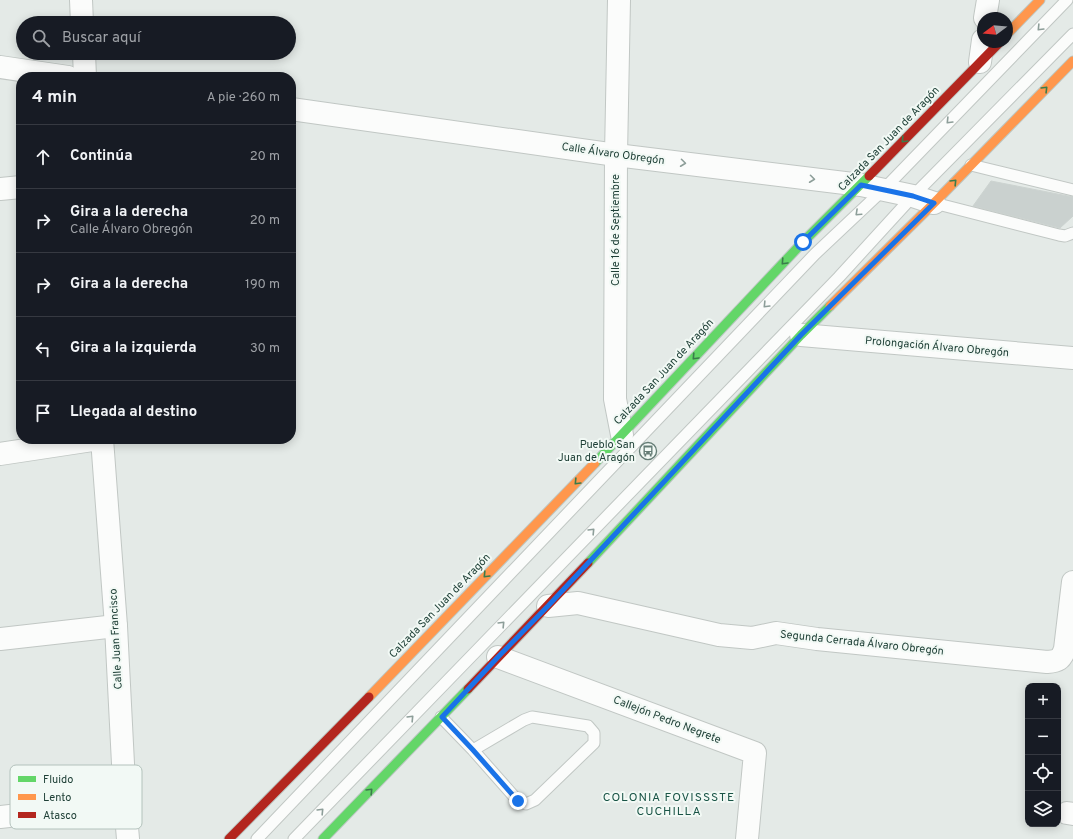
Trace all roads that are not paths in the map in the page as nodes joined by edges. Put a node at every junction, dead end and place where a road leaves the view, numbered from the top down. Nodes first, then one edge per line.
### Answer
1 (81, 0) edge
2 (619, 0) edge
3 (988, 0) edge
4 (1040, 0) edge
5 (1067, 0) edge
6 (987, 12) edge
7 (82, 16) edge
8 (1013, 28) edge
9 (1073, 34) edge
10 (982, 48) edge
11 (994, 48) edge
12 (84, 60) edge
13 (1073, 61) edge
14 (980, 62) junction
15 (0, 67) edge
16 (34, 72) edge
17 (85, 72) edge
18 (296, 110) edge
19 (616, 155) junction
20 (970, 165) junction
21 (861, 185) junction
22 (16, 187) edge
23 (0, 189) edge
24 (884, 189) junction
25 (1073, 190) edge
26 (913, 196) junction
27 (934, 203) junction
28 (1073, 233) edge
29 (801, 335) junction
30 (1073, 358) edge
31 (622, 435) junction
32 (66, 444) edge
33 (102, 444) edge
34 (0, 454) edge
35 (1073, 582) edge
36 (548, 606) junction
37 (116, 626) junction
38 (0, 639) edge
39 (498, 657) junction
40 (442, 717) junction
41 (473, 750) junction
42 (123, 765) edge
43 (10, 816) edge
44 (0, 817) edge
45 (127, 829) edge
46 (128, 839) edge
47 (229, 839) edge
48 (257, 839) edge
49 (294, 839) edge
50 (323, 839) edge
51 (747, 839) edge

1 - 7 street
2 - 19 street, Calle 16 de Septiembre
3 - 6 street
4 - 8 main road
5 -> 24 lane
9 - 26 lane
10 - 14 street
11 - 14 main road, Calzada San Juan de Aragón
12 - 17 street
20 -> 13 main road
14 -> 21 main road, Calzada San Juan de Aragón
15 - 16 street
18 - 19 street, Calle Álvaro Obregón
19 -> 21 street, Calle Álvaro Obregón
19 - 31 street, Calle 16 de Septiembre
20 - 25 lane
27 -> 20 main road
21 - 24 street, Calle Álvaro Obregón
21 -> 31 main road, Calzada San Juan de Aragón
22 - 23 street
24 - 26 street, Calle Álvaro Obregón
24 -> 48 lane
26 - 27 street, Calle Álvaro Obregón
49 -> 26 lane
27 - 28 lane
27 - 29 main road
29 - 30 street, Prolongación Álvaro Obregón
29 - 36 main road
31 -> 47 main road, Calzada San Juan de Aragón
32 - 34 street
33 - 37 street, Calle Juan Francisco
35 - 36 street, Segunda Cerrada Álvaro Obregón
36 - 39 main road
37 - 38 street
37 - 42 street, Calle Juan Francisco
39 - 40 main road
39 - 51 street, Callejón Pedro Negrete
40 - 41 lane
50 -> 40 main road
41 - 41 lane
43 - 44 street
45 - 46 street, Calle Juan Francisco

